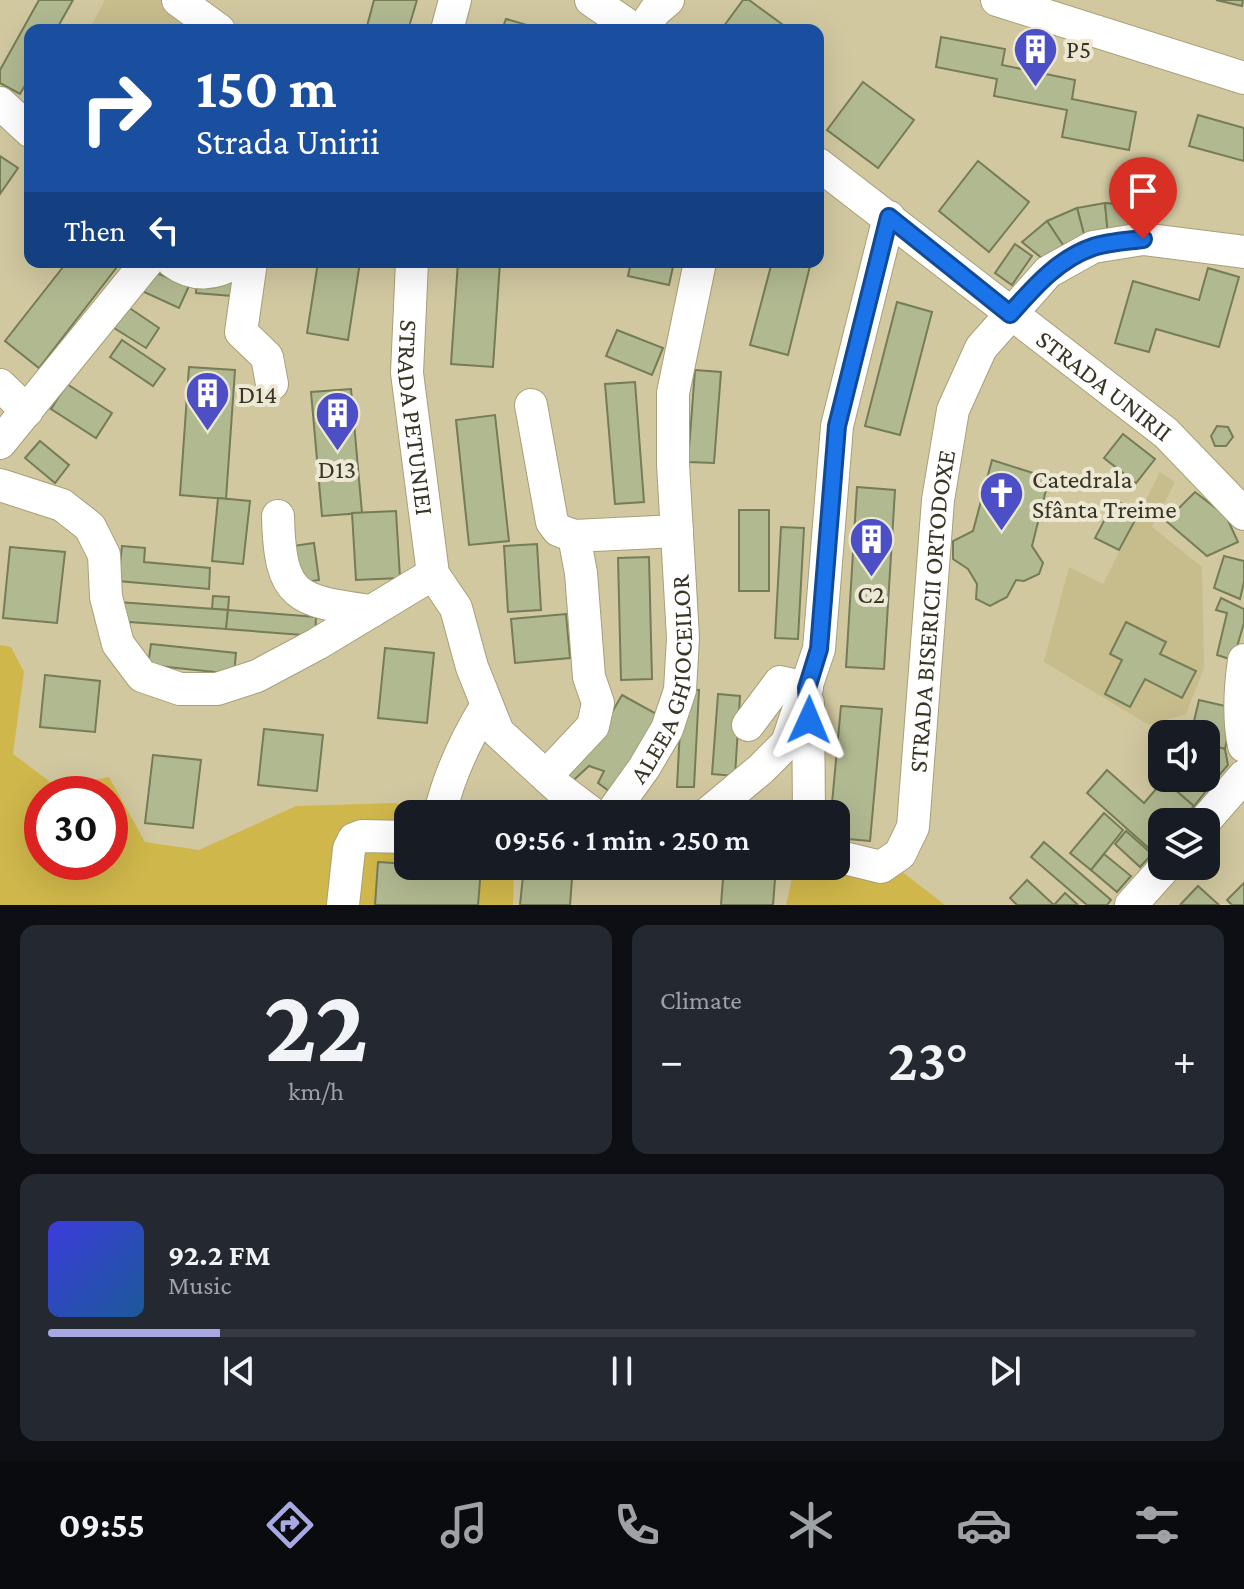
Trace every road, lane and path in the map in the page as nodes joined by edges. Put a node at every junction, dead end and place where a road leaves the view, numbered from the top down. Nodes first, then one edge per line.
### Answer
1 (455, 0) edge
2 (591, 0) edge
3 (668, 0) edge
4 (997, 0) edge
5 (186, 3) edge
6 (212, 24) edge
7 (449, 24) edge
8 (626, 24) edge
9 (646, 24) edge
10 (1244, 78) edge
11 (0, 103) edge
12 (24, 125) edge
13 (824, 168) edge
14 (889, 217) junction
15 (1244, 252) edge
16 (142, 268) edge
17 (180, 268) edge
18 (220, 268) edge
19 (250, 268) edge
20 (412, 268) edge
21 (699, 268) edge
22 (1010, 314) junction
23 (272, 384) dead end
24 (0, 385) edge
25 (531, 405) dead end
26 (27, 411) junction
27 (0, 443) edge
28 (0, 485) edge
29 (1236, 507) edge
30 (278, 516) dead end
31 (1244, 530) edge
32 (677, 531) junction
33 (574, 536) junction
34 (433, 574) junction
35 (372, 611) junction
36 (1244, 660) edge
37 (807, 688) junction
38 (487, 705) junction
39 (748, 725) dead end
40 (1244, 746) edge
41 (546, 776) junction
42 (1244, 776) edge
43 (443, 800) edge
44 (576, 800) edge
45 (621, 800) edge
46 (724, 800) edge
47 (809, 800) edge
48 (1216, 808) edge
49 (394, 837) edge
50 (850, 859) edge
51 (1153, 880) edge
52 (344, 900) edge
53 (1131, 905) edge

1 - 7 street
2 - 8 street
3 - 9 street
4 - 10 street
5 - 6 street
11 - 12 street
13 - 14 street, STRADA UNIRII
14 - 22 street, STRADA UNIRII
14 - 37 street
15 - 22 street, STRADA BISERICII ORTODOXE
16 - 26 street
17 - 18 street
19 - 23 street
20 - 34 street, STRADA PETUNIEI
21 - 32 street, ALEEA GHIOCEILOR
22 - 29 street, STRADA UNIRII
22 - 50 street, STRADA BISERICII ORTODOXE
24 - 26 street
25 - 33 street
26 - 27 street
28 - 35 street
29 - 31 street, STRADA UNIRII
30 - 35 street
32 - 33 street, ALEEA GHIOCEILOR
32 - 45 street, ALEEA GHIOCEILOR
33 - 41 street, ALEEA GHIOCEILOR
34 - 35 street
34 - 38 street
36 - 40 street
37 - 39 street
37 - 46 street
37 - 47 street
38 - 41 street
38 - 43 street
41 - 44 street
42 - 48 street
49 - 52 street
51 - 53 street

